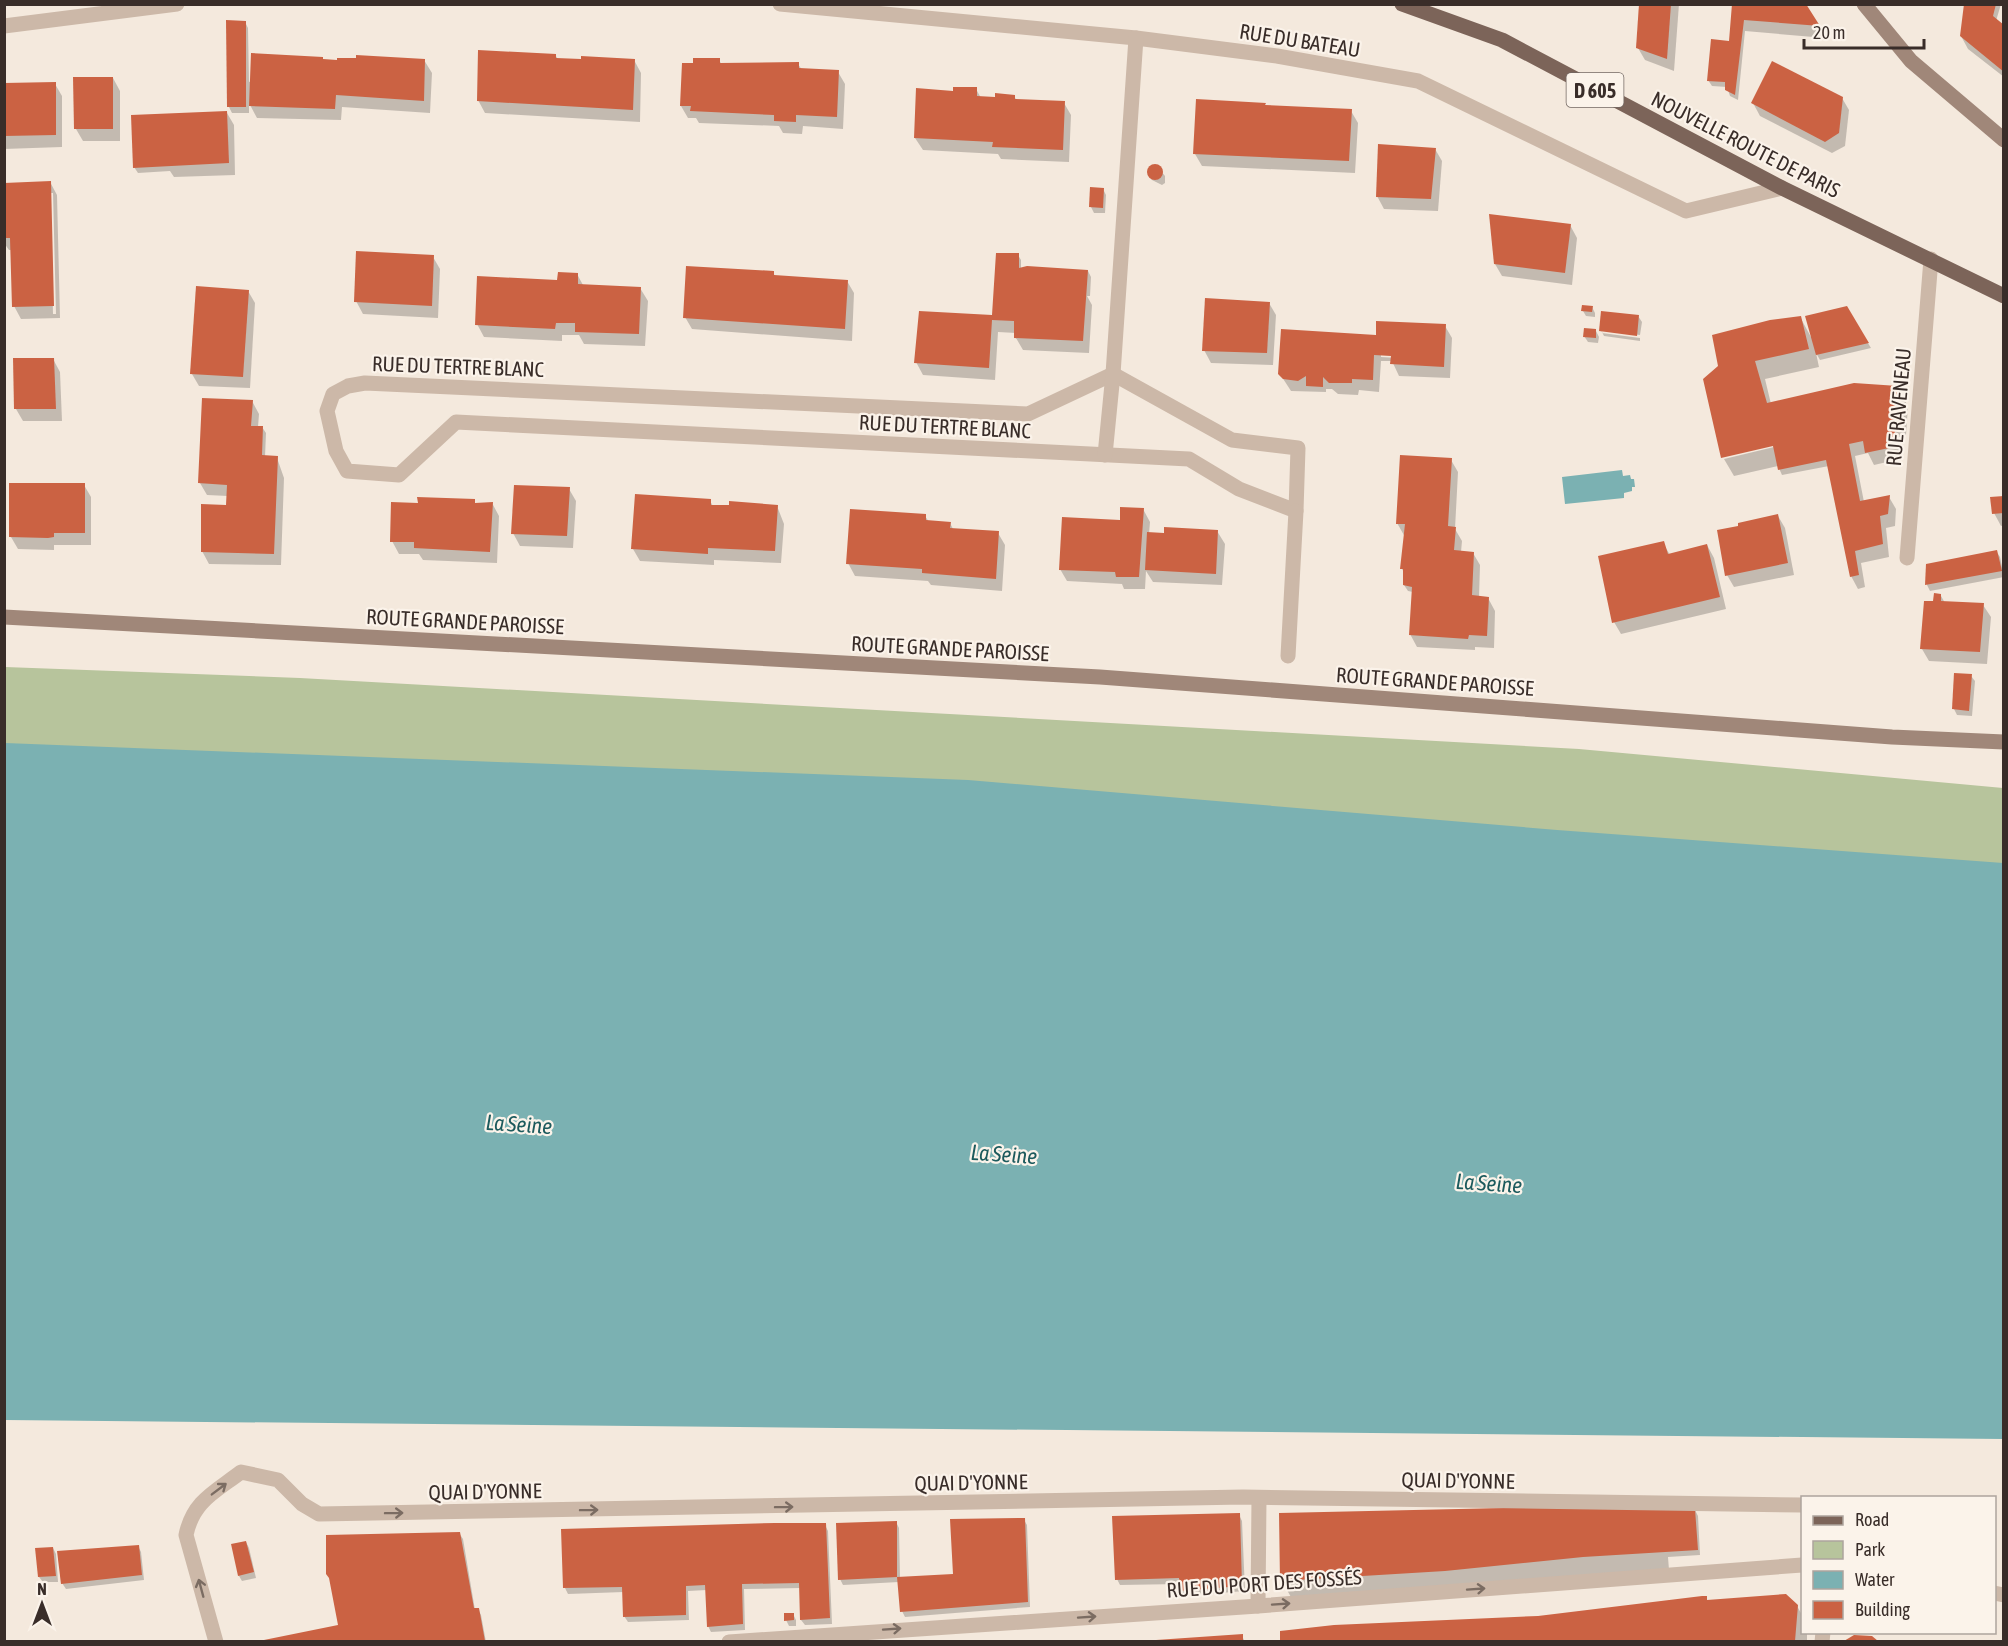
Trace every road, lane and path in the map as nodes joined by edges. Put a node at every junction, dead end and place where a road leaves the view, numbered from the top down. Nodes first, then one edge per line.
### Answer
1 (177, 4) edge
2 (780, 4) edge
3 (1402, 4) edge
4 (1864, 4) edge
5 (4, 26) edge
6 (1136, 38) junction
7 (2004, 140) edge
8 (1782, 188) junction
9 (1931, 259) junction
10 (2004, 296) edge
11 (1113, 374) junction
12 (1105, 455) junction
13 (1296, 511) junction
14 (1907, 558) dead end
15 (4, 617) edge
16 (1288, 656) dead end
17 (2004, 742) edge
18 (1259, 1498) junction
19 (1801, 1505) edge
20 (1801, 1565) edge
21 (1258, 1606) junction
22 (216, 1641) edge
23 (729, 1641) edge

1 - 5 street
2 - 6 street, RUE DU BATEAU
3 - 8 main road, NOUVELLE ROUTE DE PARIS / D 605
4 - 7 main road
6 - 8 street, RUE DU BATEAU
6 - 11 street
8 - 9 main road, NOUVELLE ROUTE DE PARIS / D 605
9 - 10 main road, NOUVELLE ROUTE DE PARIS / D 605
9 - 14 street, RUE RAVENEAU
11 - 12 street
11 - 12 street, RUE DU TERTRE BLANC
11 - 13 street
12 - 13 street, RUE DU TERTRE BLANC
13 - 16 street
15 - 17 main road, ROUTE GRANDE PAROISSE
18 - 19 street, QUAI D'YONNE
18 - 21 street
22 -> 18 street, QUAI D'YONNE
21 -> 20 street, RUE DU PORT DES FOSSÉS
23 -> 21 street, RUE DU PORT DES FOSSÉS

